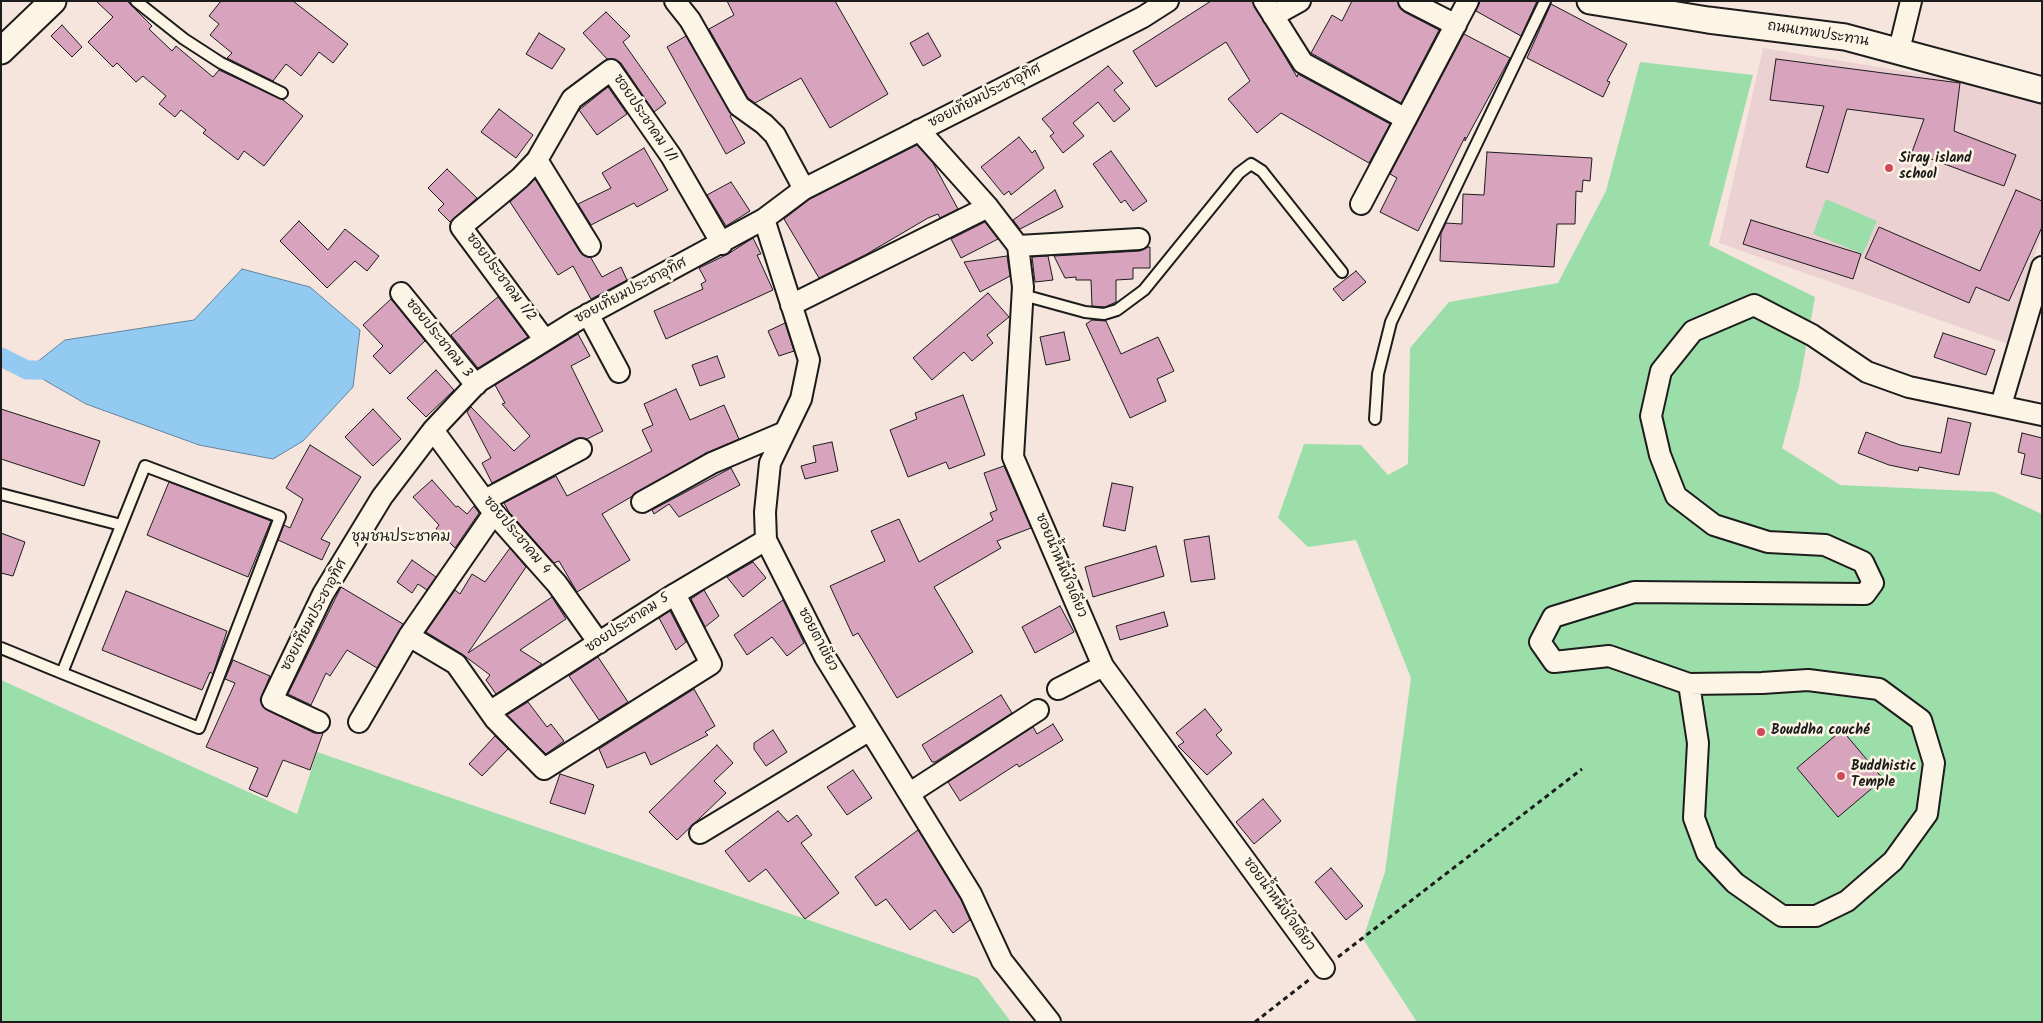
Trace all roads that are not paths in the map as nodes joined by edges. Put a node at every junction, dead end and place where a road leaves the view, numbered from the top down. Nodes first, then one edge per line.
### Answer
1 (53, 1) edge
2 (136, 1) edge
3 (675, 1) edge
4 (1168, 1) edge
5 (1300, 1) edge
6 (1409, 1) edge
7 (1468, 1) edge
8 (1545, 1) edge
9 (1590, 1) edge
10 (1911, 1) edge
11 (1269, 9) edge
12 (1456, 25) junction
13 (1899, 50) junction
14 (1, 51) edge
15 (2042, 90) edge
16 (282, 93) dead end
17 (1406, 119) junction
18 (919, 130) junction
19 (537, 160) junction
20 (804, 188) junction
21 (1361, 204) dead end
22 (988, 207) junction
23 (764, 219) junction
24 (1139, 239) dead end
25 (722, 244) junction
26 (590, 246) dead end
27 (1018, 246) junction
28 (2042, 267) edge
29 (1342, 272) dead end
30 (401, 293) dead end
31 (1022, 294) junction
32 (791, 305) junction
33 (588, 314) junction
34 (544, 339) junction
35 (619, 372) dead end
36 (476, 385) junction
37 (2002, 405) junction
38 (2042, 415) edge
39 (1375, 419) dead end
40 (432, 430) junction
41 (785, 432) junction
42 (581, 450) dead end
43 (1, 494) edge
44 (642, 502) dead end
45 (490, 506) junction
46 (121, 525) junction
47 (766, 540) junction
48 (675, 594) junction
49 (409, 636) junction
50 (599, 643) junction
51 (1, 648) edge
52 (1103, 666) junction
53 (62, 673) junction
54 (1689, 684) junction
55 (1058, 689) dead end
56 (1038, 710) dead end
57 (491, 712) junction
58 (319, 722) dead end
59 (359, 722) dead end
60 (870, 730) junction
61 (910, 793) junction
62 (700, 833) dead end
63 (1324, 968) road end
64 (1050, 1022) edge

1 - 14 street
2 - 16 lane
3 - 20 street
4 - 18 street, ซอยเทียมประชาอุทิศ
5 - 11 street
6 - 12 street
7 - 12 street
8 - 39 lane
9 - 13 street, ถนนเทพประทาน
10 - 13 street
11 - 17 street
12 - 17 street
13 - 15 street, ถนนเทพประทาน
17 - 21 street
18 - 20 street, ซอยเทียมประชาอุทิศ
18 - 22 street
19 - 25 street, ซอยประชาคม 1/1
19 - 26 street
19 - 34 street, ซอยประชาคม 1/2
20 - 23 street, ซอยเทียมประชาอุทิศ
22 - 27 street
22 - 32 street
23 - 25 street, ซอยเทียมประชาอุทิศ
23 - 32 street, ซอยตาเขียว
24 - 27 street
25 - 33 street, ซอยเทียมประชาอุทิศ
27 - 31 street, ซอยน้ำหนึ่งใจเดียว
28 - 37 street
29 - 31 lane
30 - 36 street, ซอยประชาคม 3
31 - 52 street, ซอยน้ำหนึ่งใจเดียว
32 - 41 street, ซอยตาเขียว
33 - 34 street, ซอยเทียมประชาอุทิศ
33 - 35 street
34 - 36 street, ซอยเทียมประชาอุทิศ
36 - 40 street, ซอยเทียมประชาอุทิศ
37 - 38 street
37 - 54 street
40 - 45 street, ซอยประชาคม 4
40 - 58 street, ซอยเทียมประชาอุทิศ
41 - 44 street
41 - 47 street, ซอยตาเขียว
42 - 45 street
43 - 46 lane
45 - 49 street
45 - 50 street, ซอยประชาคม 4
46 - 53 lane
46 - 53 lane
47 - 48 street, ซอยประชาคม 5
47 - 60 street, ซอยตาเขียว
48 - 50 street, ซอยประชาคม 5
48 - 57 street
49 - 57 street
49 - 59 street
50 - 57 street, ซอยประชาคม 5
51 - 53 lane
52 - 55 street
52 - 63 street, ซอยน้ำหนึ่งใจเดียว
54 - 54 street
56 - 61 street
60 - 61 street, ซอยตาเขียว
60 - 62 street
61 - 64 street, ซอยตาเขียว

